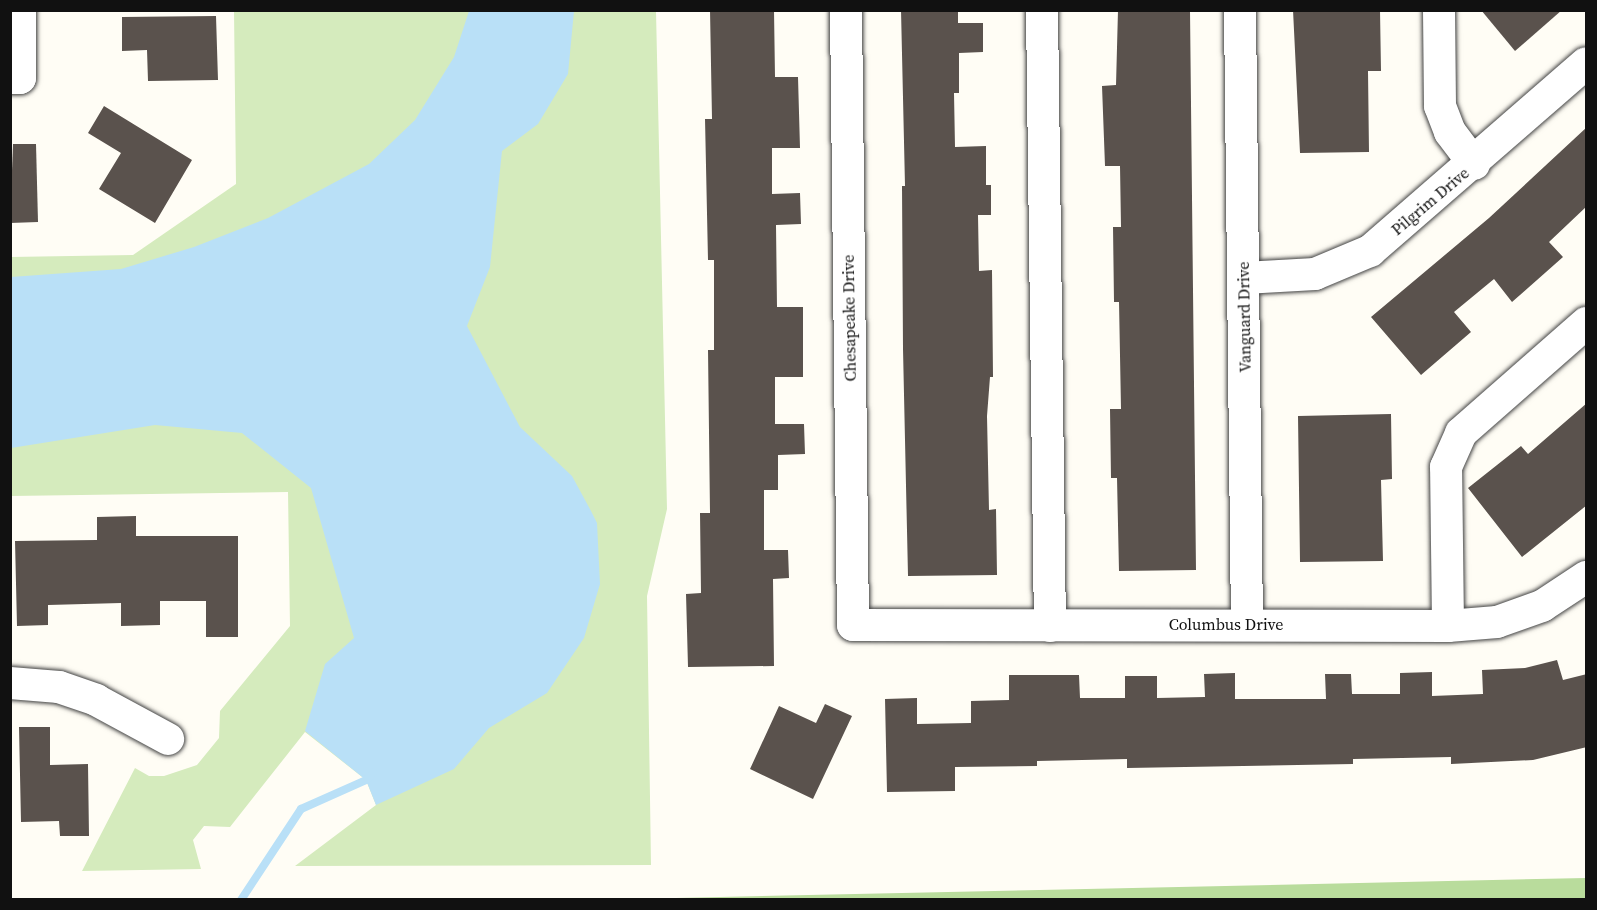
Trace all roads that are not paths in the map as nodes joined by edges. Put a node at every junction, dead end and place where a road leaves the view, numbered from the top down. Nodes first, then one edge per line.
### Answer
1 (20, 10) edge
2 (846, 10) edge
3 (1042, 10) edge
4 (1240, 10) edge
5 (1439, 10) edge
6 (1587, 63) edge
7 (15, 78) edge
8 (1474, 164) junction
9 (1244, 278) junction
10 (1587, 323) edge
11 (1587, 577) edge
12 (1247, 623) junction
13 (853, 625) joint
14 (1050, 626) junction
15 (1448, 626) junction
16 (10, 683) edge
17 (168, 739) dead end

1 - 7 street
2 - 13 street, Chesapeake Drive
3 - 14 street
4 - 9 street, Vanguard Drive
5 - 8 street
6 - 8 street, Pilgrim Drive
8 - 9 street, Pilgrim Drive
9 - 12 street, Vanguard Drive
10 - 15 street
11 - 15 street, Columbus Drive
12 - 14 street, Columbus Drive
12 - 15 street, Columbus Drive
13 - 14 street, Columbus Drive
16 - 17 street

